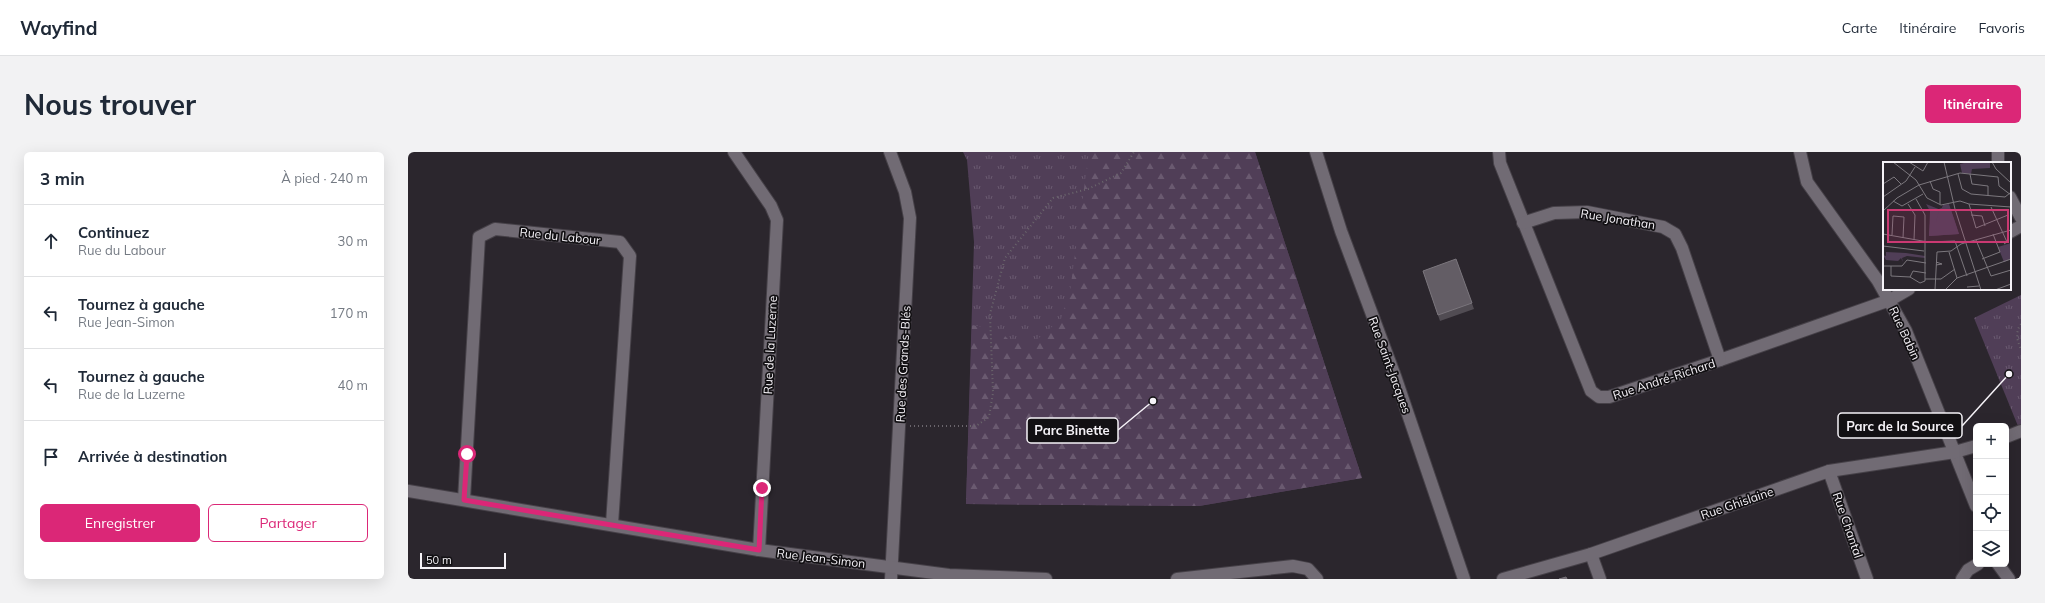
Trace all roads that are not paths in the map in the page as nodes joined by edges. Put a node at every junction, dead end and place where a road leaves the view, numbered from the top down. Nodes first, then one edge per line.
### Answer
1 (734, 152) edge
2 (890, 152) edge
3 (1316, 152) edge
4 (1499, 152) edge
5 (1800, 152) edge
6 (2011, 199) edge
7 (2021, 218) edge
8 (1523, 223) junction
9 (2021, 226) edge
10 (2011, 231) edge
11 (1883, 289) edge
12 (1884, 290) edge
13 (1908, 290) edge
14 (1890, 300) junction
15 (1720, 360) junction
16 (2021, 431) edge
17 (2009, 436) edge
18 (1973, 447) edge
19 (1956, 452) junction
20 (1829, 471) junction
21 (408, 491) edge
22 (1973, 498) edge
23 (464, 500) junction
24 (612, 524) junction
25 (759, 550) junction
26 (1591, 554) junction
27 (1973, 567) edge
28 (1998, 567) edge
29 (892, 573) edge
30 (1046, 579) edge
31 (1177, 579) edge
32 (1317, 579) edge
33 (1464, 579) edge
34 (1502, 579) edge
35 (1600, 579) edge
36 (1867, 579) edge
37 (1962, 579) edge
38 (2009, 579) edge

1 - 25 street, Rue de la Luzerne
2 - 29 street, Rue des Grands-Blés
3 - 33 street, Rue Saint-Jacques
4 - 8 street, Rue André-Richard
5 - 11 street, Rue Babin
6 - 7 street
8 - 15 street, Rue Jonathan
8 - 15 street, Rue André-Richard
9 - 10 street
12 - 14 street, Rue Babin
13 - 14 street, Rue André-Richard
14 - 15 street, Rue André-Richard
14 - 19 street, Rue Babin
16 - 17 street
18 - 19 street, Rue Ghislaine
19 - 20 street, Rue Ghislaine
19 - 22 street, Rue Babin
20 - 26 street, Rue Ghislaine
20 - 36 street, Rue Chantal
21 - 23 street, Rue Jean-Simon
23 - 24 street, Rue Jean-Simon
23 - 24 street, Rue du Labour
24 - 25 street, Rue Jean-Simon
25 - 29 street, Rue Jean-Simon
26 - 34 street, Rue Ghislaine
26 - 35 street
27 - 37 street
28 - 38 street
29 - 30 street, Rue Jean-Simon
31 - 32 street

